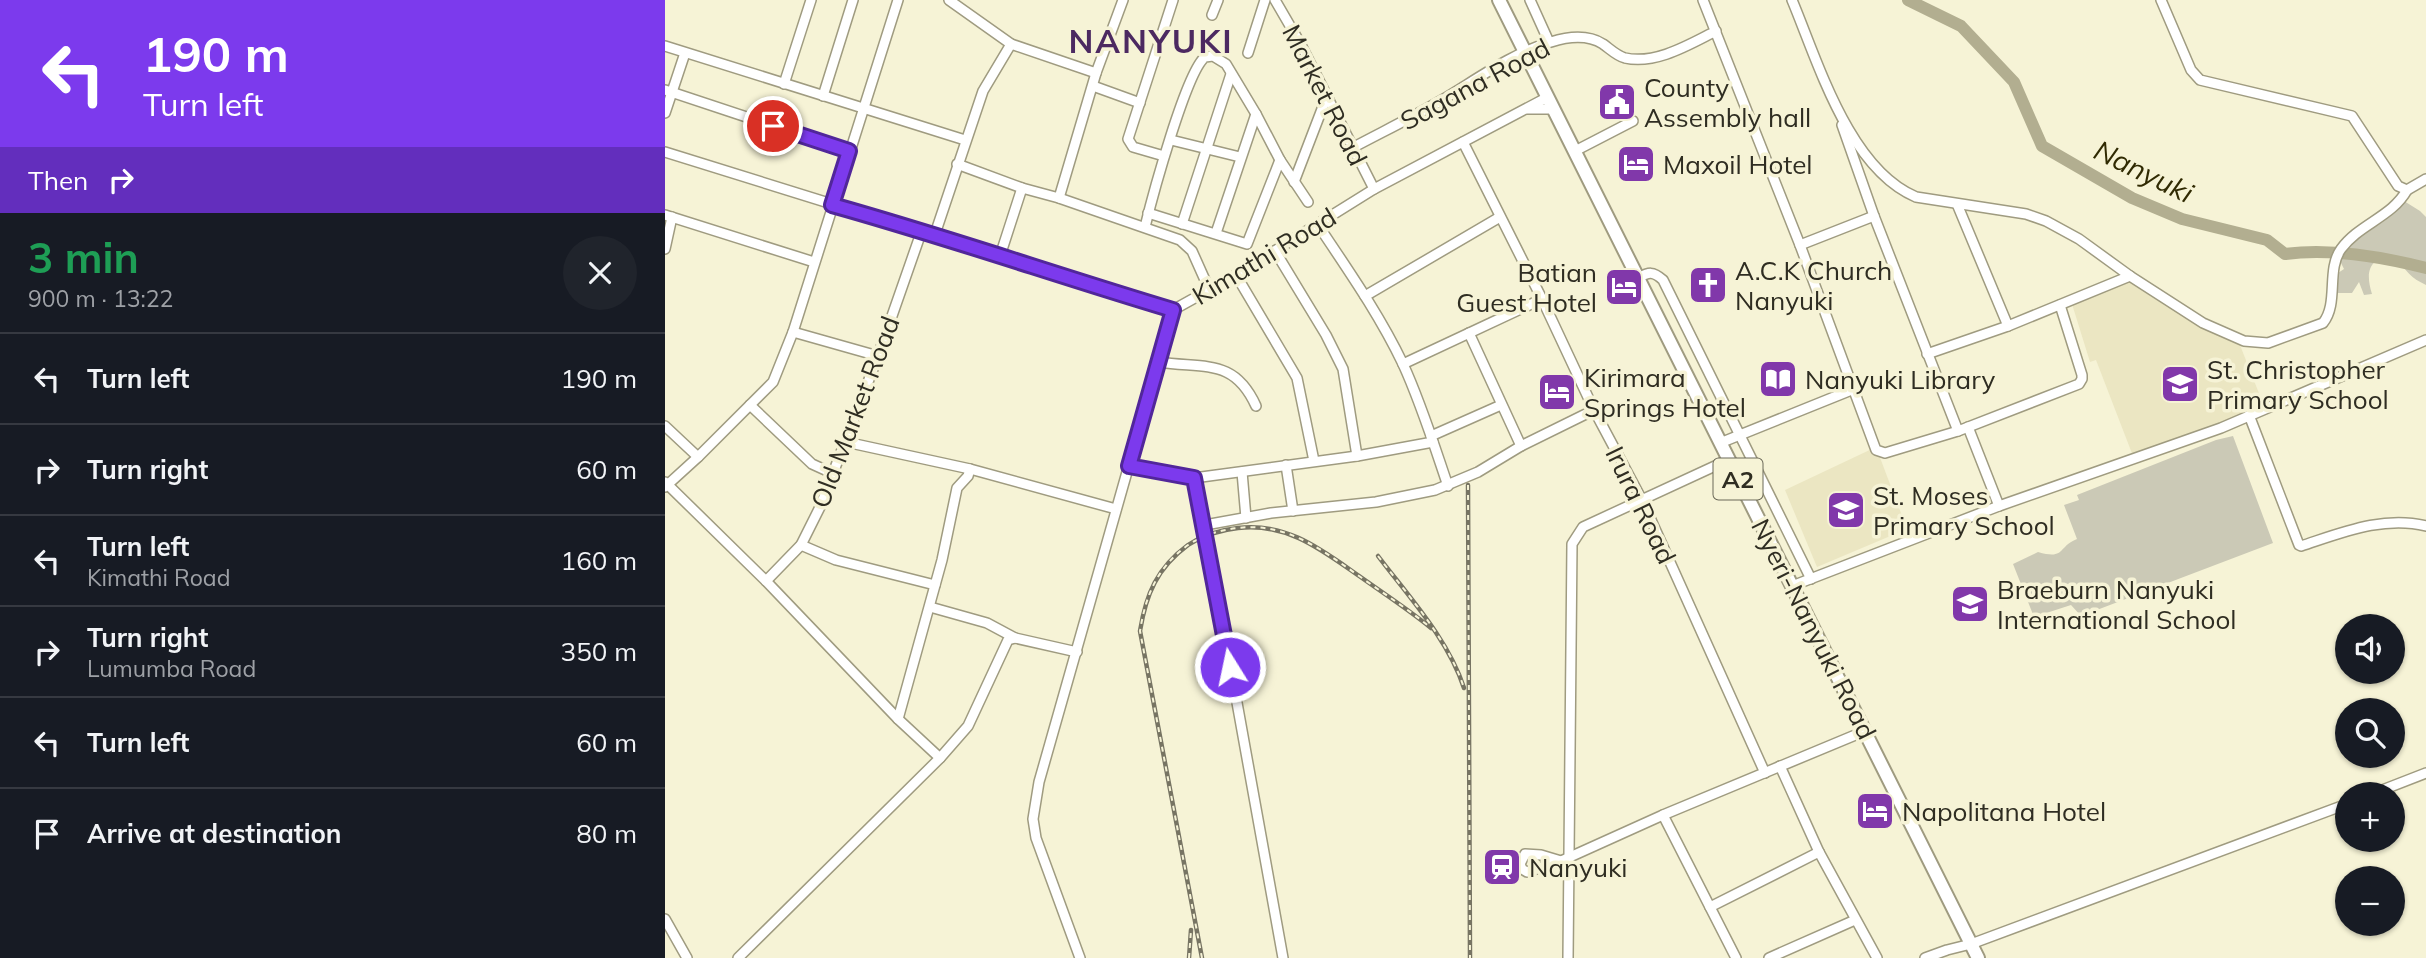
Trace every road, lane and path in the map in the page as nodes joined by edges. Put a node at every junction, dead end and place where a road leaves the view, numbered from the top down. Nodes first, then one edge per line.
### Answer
1 (811, 0) edge
2 (853, 0) edge
3 (898, 0) edge
4 (949, 0) edge
5 (1123, 0) edge
6 (1173, 0) edge
7 (1218, 0) edge
8 (1265, 0) edge
9 (1275, 0) edge
10 (1499, 0) edge
11 (1529, 0) edge
12 (1703, 0) edge
13 (1793, 0) edge
14 (2161, 0) edge
15 (1212, 15) dead end
16 (1716, 31) junction
17 (1549, 42) junction
18 (1011, 44) junction
19 (665, 46) edge
20 (1525, 52) junction
21 (685, 53) junction
22 (1248, 53) dead end
23 (1096, 73) junction
24 (1231, 74) junction
25 (784, 84) junction
26 (1093, 86) junction
27 (669, 92) edge
28 (823, 96) junction
29 (1327, 96) junction
30 (1140, 103) junction
31 (1551, 103) junction
32 (863, 109) junction
33 (665, 113) edge
34 (1256, 114) junction
35 (1839, 114) junction
36 (1633, 121) dead end
37 (965, 140) junction
38 (1171, 140) junction
39 (1463, 142) junction
40 (1352, 148) junction
41 (1207, 150) junction
42 (1575, 150) junction
43 (849, 151) junction
44 (665, 152) edge
45 (1164, 156) junction
46 (1240, 158) junction
47 (1280, 160) junction
48 (957, 164) junction
49 (2426, 179) edge
50 (1294, 182) junction
51 (1022, 188) junction
52 (1374, 189) junction
53 (2407, 190) junction
54 (1059, 198) junction
55 (1308, 202) dead end
56 (1958, 204) junction
57 (832, 205) junction
58 (1149, 213) junction
59 (668, 216) edge
60 (1874, 216) junction
61 (1500, 218) junction
62 (1182, 224) junction
63 (1318, 225) junction
64 (1145, 228) junction
65 (922, 230) junction
66 (1216, 233) junction
67 (935, 234) junction
68 (1800, 245) junction
69 (665, 248) edge
70 (1275, 251) junction
71 (1000, 256) junction
72 (814, 261) junction
73 (1236, 275) junction
74 (2130, 276) junction
75 (1638, 278) junction
76 (1209, 289) junction
77 (1366, 296) junction
78 (1542, 299) junction
79 (2060, 305) junction
80 (1173, 310) junction
81 (2008, 326) junction
82 (793, 332) junction
83 (1468, 333) junction
84 (2426, 340) edge
85 (1927, 354) junction
86 (878, 356) junction
87 (1159, 362) junction
88 (1403, 364) junction
89 (1854, 389) junction
90 (750, 405) junction
91 (1501, 405) junction
92 (1257, 406) dead end
93 (1594, 410) junction
94 (2249, 415) junction
95 (665, 426) edge
96 (1968, 427) junction
97 (1958, 431) junction
98 (1739, 436) junction
99 (1432, 439) junction
100 (846, 442) junction
101 (1720, 443) junction
102 (1521, 446) junction
103 (1357, 456) junction
104 (698, 457) junction
105 (1728, 460) junction
106 (1314, 461) junction
107 (1129, 466) junction
108 (1286, 466) junction
109 (970, 469) junction
110 (1242, 472) junction
111 (834, 474) junction
112 (1194, 478) junction
113 (666, 485) edge
114 (1448, 486) junction
115 (1642, 500) junction
116 (1999, 506) junction
117 (1116, 509) junction
118 (1293, 511) junction
119 (1777, 512) junction
120 (1246, 518) junction
121 (1759, 521) junction
122 (1205, 525) junction
123 (2426, 526) edge
124 (801, 545) junction
125 (1811, 579) junction
126 (767, 581) junction
127 (935, 585) junction
128 (1792, 586) junction
129 (930, 607) junction
130 (1015, 638) junction
131 (1077, 652) junction
132 (898, 719) junction
133 (1865, 731) junction
134 (940, 758) junction
135 (1780, 766) junction
136 (1765, 773) junction
137 (2426, 774) edge
138 (2404, 782) edge
139 (2335, 808) edge
140 (1663, 815) junction
141 (1819, 852) junction
142 (1566, 858) junction
143 (1710, 907) junction
144 (665, 919) edge
145 (1855, 920) junction
146 (1971, 944) junction
147 (687, 958) edge
148 (738, 958) edge
149 (1080, 958) edge
150 (1283, 958) edge
151 (1568, 958) edge
152 (1736, 958) edge
153 (1769, 958) edge
154 (1877, 958) edge
155 (1926, 958) edge
156 (1978, 958) edge

1 - 25 street
2 - 28 street
3 - 32 street
4 - 18 street
5 - 23 street
6 - 30 street
7 - 15 street
8 - 22 street
9 - 29 street, Market Road
10 - 20 highway, Nyeri-Nanyuki Road / A2
11 - 17 street
12 - 16 street
13 - 35 street
14 - 53 street
16 - 17 street, Sagana Road
16 - 68 street
17 - 20 street, Sagana Road
18 - 23 street
18 - 37 street
19 - 21 street
20 - 31 highway, Nyeri-Nanyuki Road / A2
20 - 40 street, Sagana Road
21 - 25 street
21 - 27 street
23 - 26 street
24 - 34 street
24 - 38 street
24 - 41 street
25 - 28 street
26 - 30 street
26 - 54 street
27 - 33 street
27 - 43 street
28 - 32 street
29 - 40 street, Market Road
29 - 50 street
30 - 45 street
31 - 39 street, Kimathi Road
31 - 42 highway, Nyeri-Nanyuki Road / A2
32 - 37 street
32 - 43 street
34 - 46 street
34 - 47 street
35 - 56 street
35 - 60 street
36 - 42 street
37 - 48 street
38 - 41 street
38 - 45 street
39 - 52 street, Kimathi Road
39 - 61 street, Irura Road
40 - 52 street, Market Road
41 - 46 street
41 - 62 street
42 - 75 highway, Nyeri-Nanyuki Road / A2
43 - 57 street
44 - 57 street, Kimathi Road
45 - 58 street
46 - 66 street
47 - 50 street
47 - 66 street
48 - 51 street
48 - 67 street
49 - 53 street
50 - 55 street
51 - 54 street
51 - 71 street
52 - 63 street, Kimathi Road
53 - 74 street
54 - 64 street
56 - 74 street
56 - 81 street
57 - 65 street, Kimathi Road
57 - 72 street
58 - 62 street
58 - 64 street
59 - 69 street
59 - 72 street
60 - 68 street
60 - 85 street
61 - 77 street
61 - 78 street, Irura Road
62 - 66 street
63 - 70 street, Kimathi Road
63 - 77 street
64 - 76 street
65 - 67 street, Kimathi Road
65 - 86 street, Old Market Road
67 - 71 street, Kimathi Road
68 - 89 street
70 - 73 street, Kimathi Road
70 - 103 street
71 - 80 street, Kimathi Road
72 - 82 street
73 - 76 street, Kimathi Road
73 - 106 street
74 - 79 street
75 - 98 street
75 - 101 highway, Nyeri-Nanyuki Road / A2
76 - 80 street, Kimathi Road
77 - 88 street
78 - 83 street
78 - 93 street, Irura Road
79 - 81 street
79 - 96 street
80 - 87 street
81 - 85 street
82 - 86 street
82 - 90 street
83 - 88 street
83 - 91 street
84 - 94 street
85 - 97 street
86 - 100 street, Old Market Road
87 - 92 street
87 - 107 street
88 - 99 street
89 - 97 street
89 - 98 street
90 - 104 street
90 - 111 street
91 - 99 street
91 - 102 street
93 - 102 street
93 - 115 street, Irura Road
94 - 116 street
94 - 123 street
95 - 104 street
96 - 97 street
96 - 116 street
98 - 101 street
98 - 119 street
99 - 103 street
99 - 114 street
100 - 109 street
100 - 111 street, Old Market Road
101 - 105 highway, Nyeri-Nanyuki Road / A2
102 - 114 street
103 - 106 street
104 - 113 street
105 - 115 street
105 - 121 highway, Nyeri-Nanyuki Road / A2
106 - 108 street
107 - 112 street
107 - 117 street
108 - 110 street
108 - 118 street
109 - 117 street
109 - 127 street
110 - 112 street
110 - 120 street
111 - 124 street, Old Market Road
112 - 122 street
113 - 126 street
114 - 118 street
115 - 136 street, Irura Road
115 - 142 street
116 - 125 street
117 - 131 street
118 - 120 street
119 - 121 street
119 - 125 street
120 - 122 street
121 - 128 highway, Nyeri-Nanyuki Road / A2
122 - 150 street
124 - 126 street, Old Market Road
124 - 127 street
125 - 128 street
126 - 132 street
127 - 129 street
128 - 133 highway, Nyeri-Nanyuki Road / A2
129 - 130 street
129 - 132 street
130 - 131 street
130 - 134 street
131 - 149 street
132 - 134 street
133 - 135 street
133 - 146 highway, Nyeri-Nanyuki Road / A2
134 - 148 street
135 - 136 street
135 - 141 street
136 - 140 street
137 - 138 street
139 - 146 street
140 - 142 street
140 - 143 street
141 - 143 street
141 - 145 street
142 - 151 street
143 - 152 street
144 - 147 street
145 - 153 street
145 - 154 street
146 - 155 street
146 - 156 highway, Nyeri-Nanyuki Road / A2

